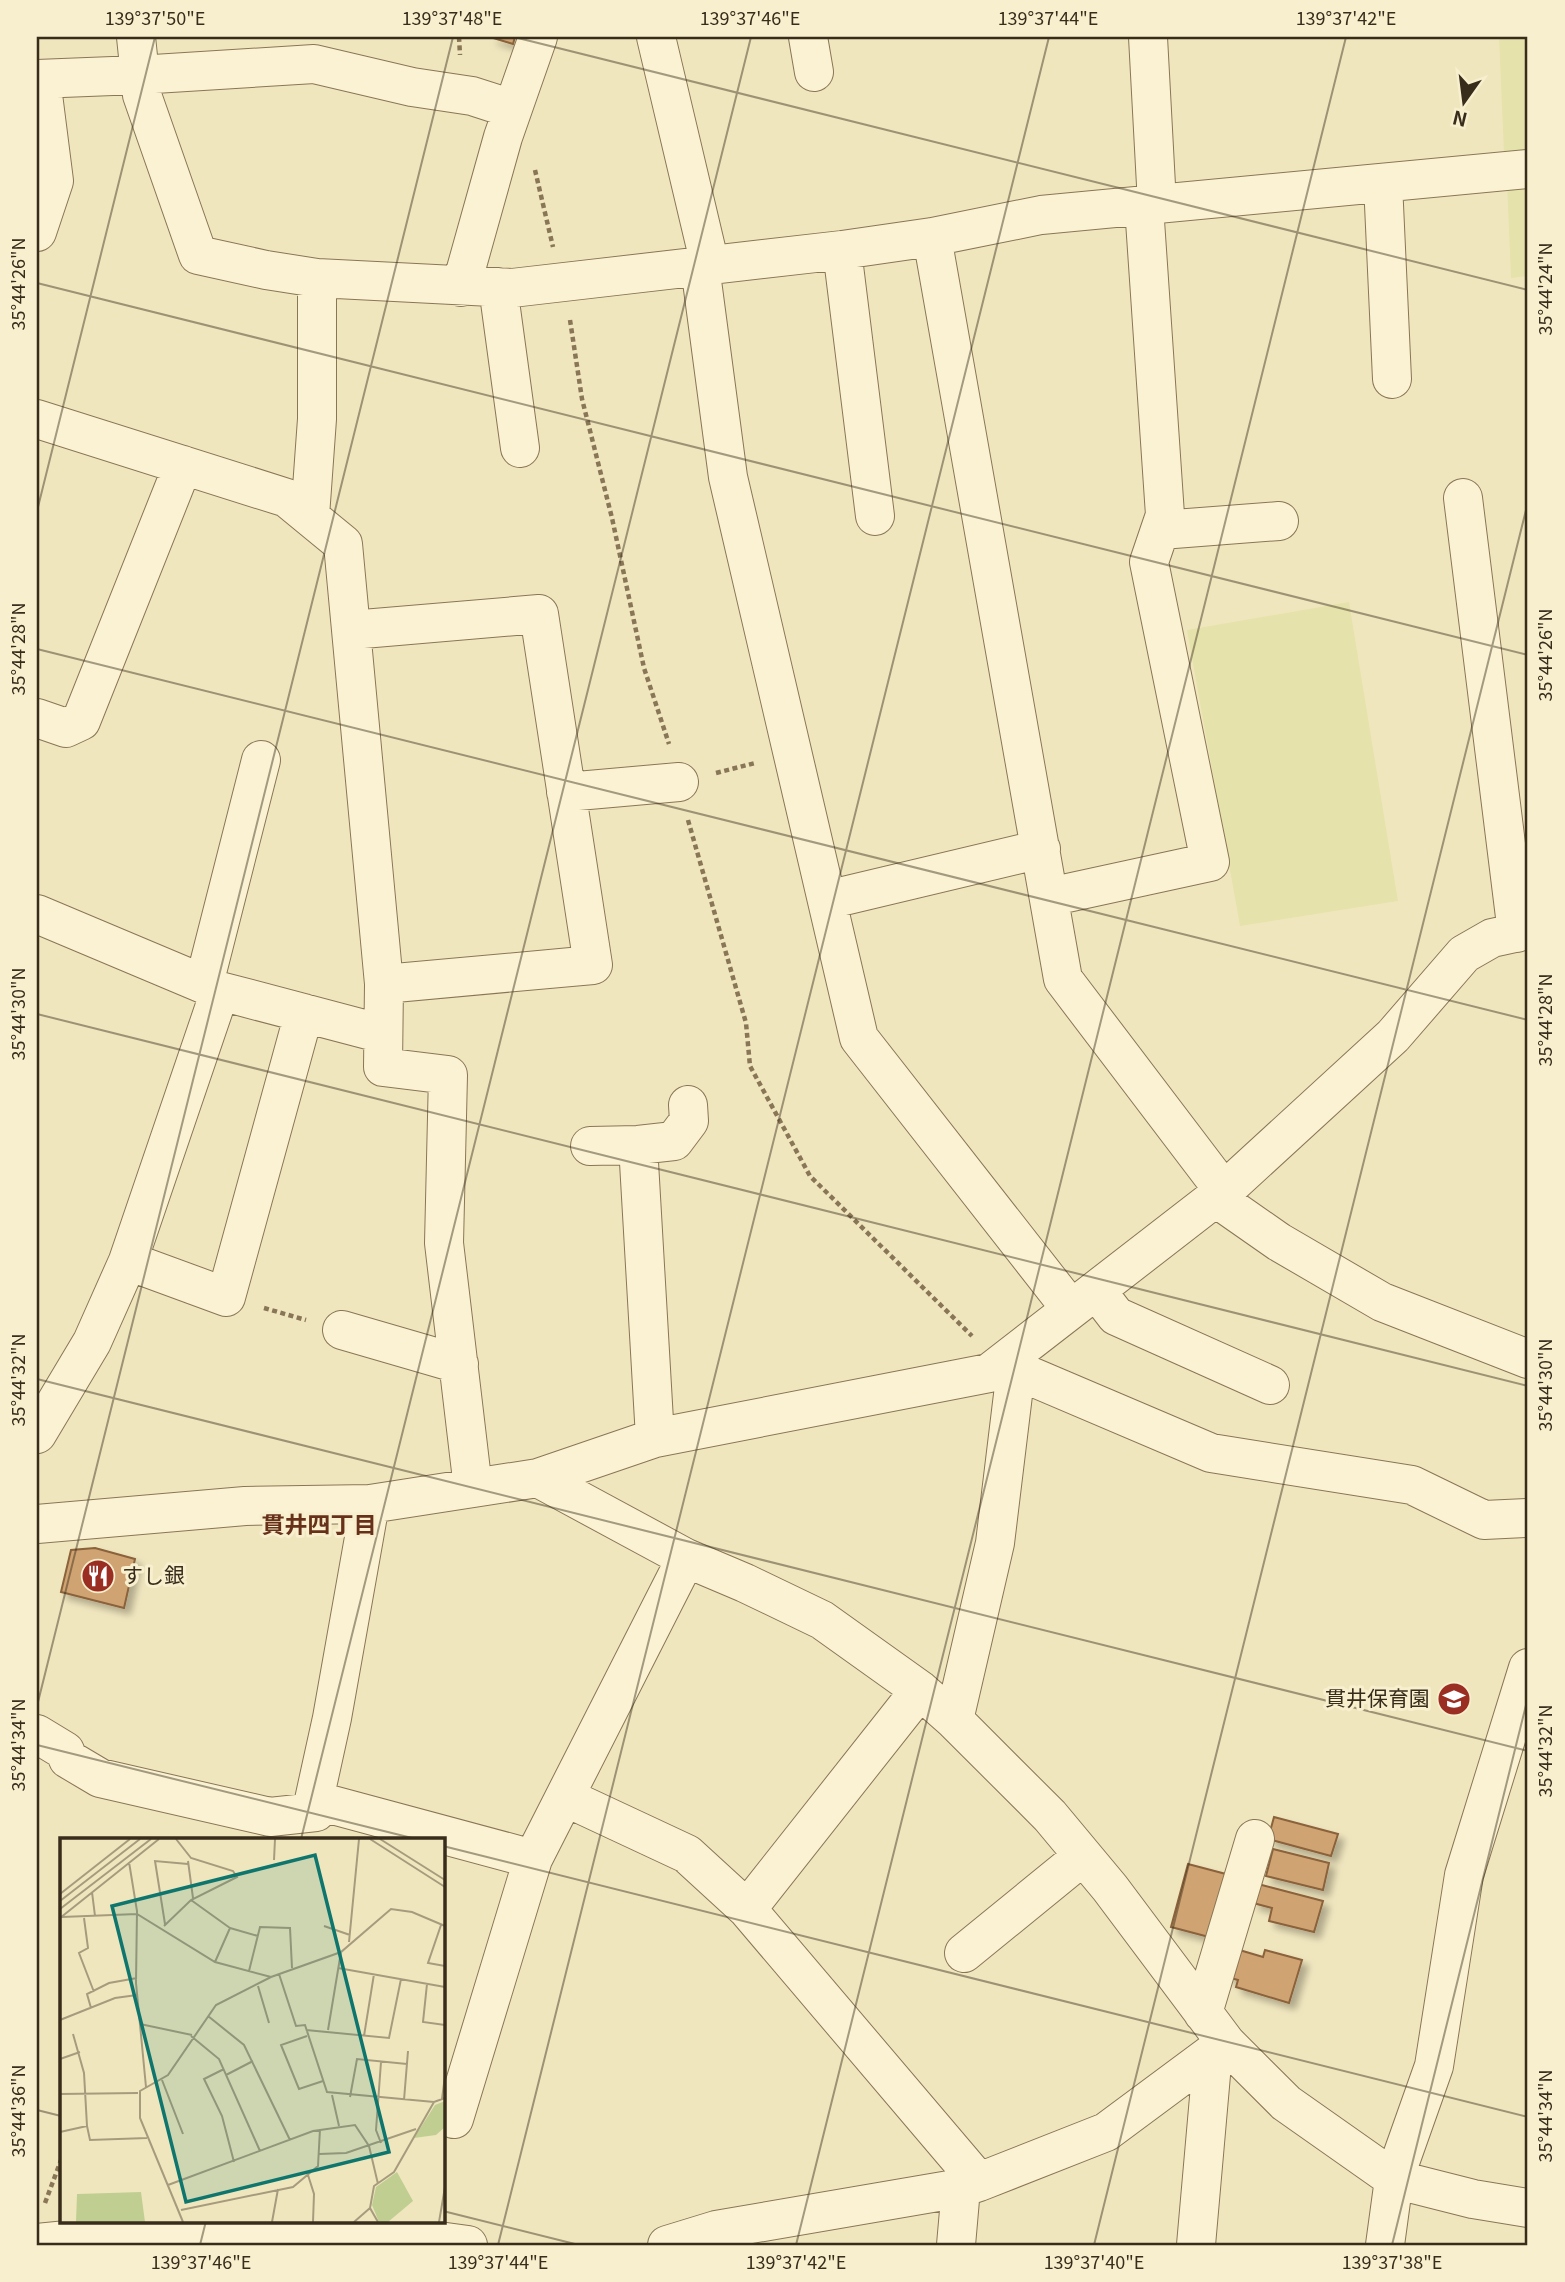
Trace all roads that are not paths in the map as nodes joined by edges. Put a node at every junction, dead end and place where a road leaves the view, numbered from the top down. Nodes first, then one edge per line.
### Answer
1 (136, 37) edge
2 (538, 37) edge
3 (656, 37) edge
4 (1148, 37) edge
5 (138, 75) junction
6 (39, 79) edge
7 (512, 109) junction
8 (1528, 169) edge
9 (1382, 183) junction
10 (1151, 205) junction
11 (37, 232) edge
12 (932, 237) junction
13 (842, 250) junction
14 (705, 265) junction
15 (317, 278) junction
16 (479, 287) junction
17 (1392, 379) dead end
18 (37, 419) edge
19 (520, 448) dead end
20 (183, 465) junction
21 (1463, 498) dead end
22 (310, 516) junction
23 (875, 516) dead end
24 (1279, 521) dead end
25 (1161, 530) junction
26 (352, 630) junction
27 (37, 718) edge
28 (261, 760) dead end
29 (679, 782) road end
30 (566, 792) junction
31 (1041, 849) junction
32 (1049, 897) junction
33 (827, 900) junction
34 (37, 914) edge
35 (1523, 932) edge
36 (384, 984) junction
37 (212, 988) junction
38 (304, 1013) junction
39 (383, 1034) junction
40 (688, 1105) dead end
41 (656, 1143) junction
42 (590, 1146) dead end
43 (1220, 1195) junction
44 (128, 1261) junction
45 (1084, 1299) junction
46 (342, 1330) road end
47 (1528, 1359) edge
48 (459, 1364) junction
49 (1007, 1365) junction
50 (1270, 1385) dead end
51 (38, 1428) edge
52 (655, 1438) junction
53 (538, 1478) junction
54 (473, 1488) junction
55 (370, 1504) junction
56 (1528, 1518) edge
57 (37, 1524) edge
58 (686, 1558) junction
59 (1528, 1668) edge
60 (920, 1690) junction
61 (1521, 1712) edge
62 (954, 1720) junction
63 (51, 1742) edge
64 (565, 1797) junction
65 (321, 1802) junction
66 (1255, 1839) dead end
67 (1083, 1856) junction
68 (533, 1860) junction
69 (747, 1909) junction
70 (964, 1953) dead end
71 (1203, 2013) junction
72 (1219, 2047) junction
73 (454, 2119) dead end
74 (1394, 2179) junction
75 (970, 2185) junction
76 (1528, 2208) edge
77 (189, 2224) edge
78 (37, 2243) edge
79 (468, 2245) edge
80 (667, 2245) edge
81 (956, 2245) edge
82 (1195, 2245) edge
83 (1385, 2245) edge

1 - 5 street
2 - 7 street
3 - 14 street
4 - 10 street
5 - 6 street
5 - 7 street
5 - 15 street
6 - 11 street
7 - 16 street
8 - 9 street
9 - 10 street
9 - 17 street
10 - 12 street
10 - 25 street
12 - 13 street
12 - 31 street
13 - 14 street
13 - 23 street
14 - 16 street
14 - 33 street
15 - 16 street
15 - 22 street
16 - 19 street
18 - 20 street
20 - 22 street
20 - 27 street
21 - 35 street
22 - 26 street
24 - 25 street
25 - 32 street
26 - 30 street
26 - 36 street
28 - 37 street
29 - 30 street
30 - 36 street
31 - 32 street
31 - 33 street
32 - 43 street
33 - 45 street
34 - 37 street
35 - 43 street
36 - 39 street
37 - 38 street
37 - 44 street
38 - 39 street
38 - 44 street
39 - 48 street
40 - 41 street
41 - 42 street
41 - 52 street
43 - 45 street
43 - 47 street
44 - 51 street
45 - 49 street
45 - 50 street
46 - 48 street
48 - 54 street
49 - 52 street
49 - 56 street
49 - 62 street
52 - 53 street
53 - 54 street
53 - 58 street
54 - 55 street
55 - 57 street
55 - 65 street
58 - 60 street
58 - 64 street
59 - 61 street
60 - 62 street
60 - 69 street
61 - 74 street
62 - 67 street
63 - 65 street
64 - 68 street
64 - 69 street
65 - 68 street
66 - 71 street
67 - 70 street
67 - 71 street
68 - 73 street
69 - 75 street
71 - 72 street
72 - 74 street
72 - 75 street
72 - 82 street
74 - 76 street
74 - 83 street
75 - 80 street
75 - 81 street
77 - 78 street
77 - 79 street

